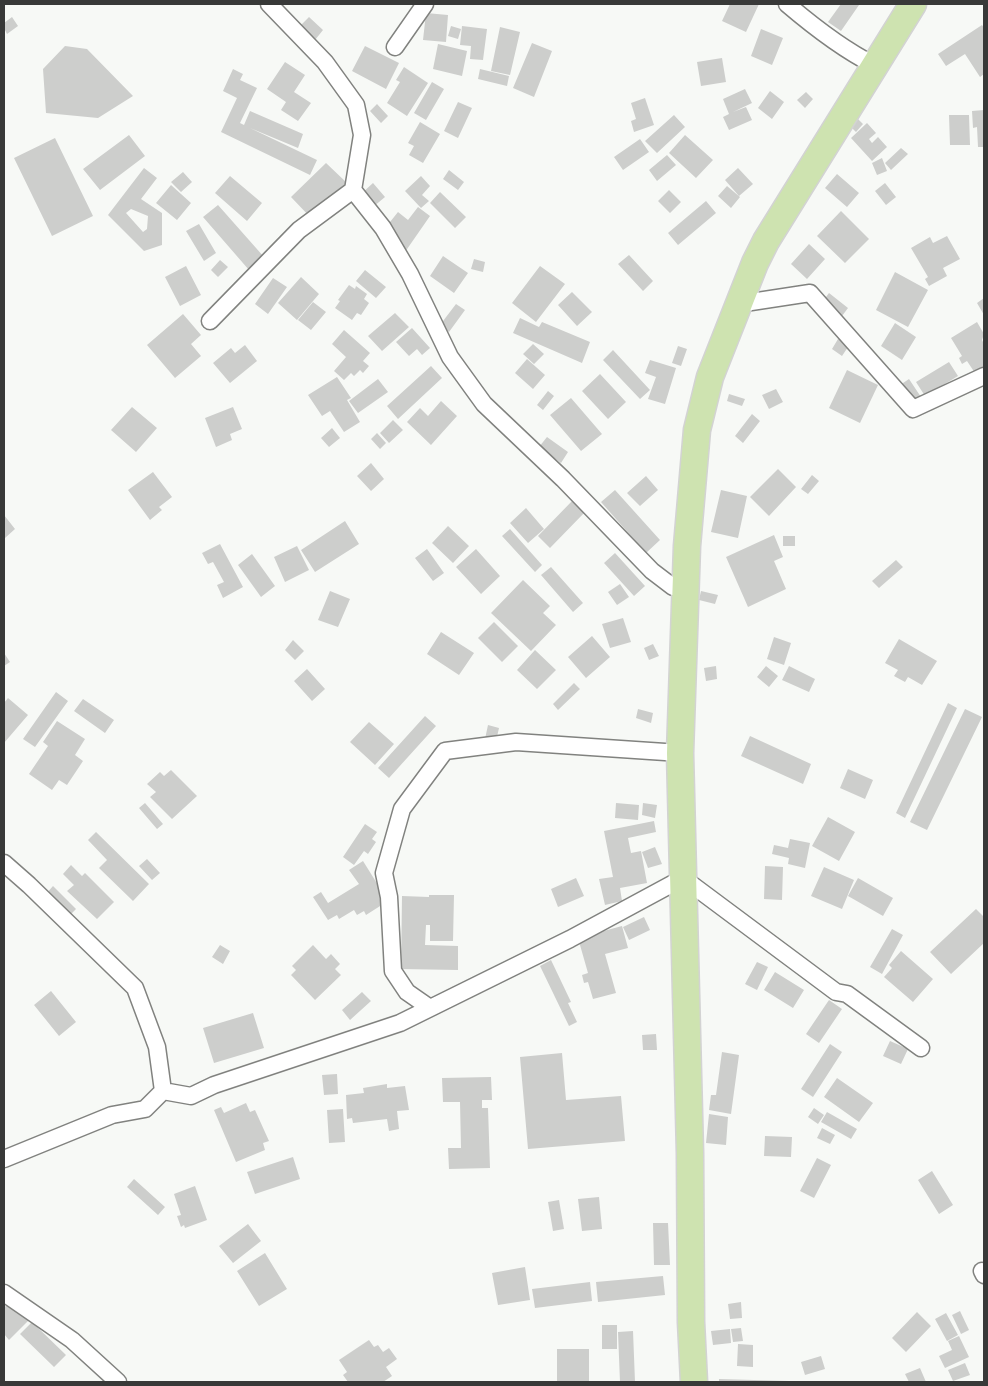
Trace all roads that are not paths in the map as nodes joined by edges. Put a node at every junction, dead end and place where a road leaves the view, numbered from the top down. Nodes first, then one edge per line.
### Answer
1 (269, 4) edge
2 (425, 4) edge
3 (787, 4) edge
4 (913, 4) edge
5 (395, 47) dead end
6 (874, 65) junction
7 (353, 190) junction
8 (738, 304) junction
9 (210, 321) dead end
10 (984, 376) edge
11 (685, 588) junction
12 (680, 753) junction
13 (4, 863) edge
14 (683, 878) junction
15 (430, 1008) junction
16 (921, 1048) dead end
17 (163, 1091) junction
18 (4, 1159) edge
19 (4, 1293) edge
20 (691, 1322) junction
21 (118, 1382) edge
22 (680, 1382) edge
23 (694, 1382) edge

1 - 7 street
2 - 5 street
3 - 6 street
4 - 6 main road
6 - 8 main road
7 - 9 street
7 - 11 street
8 - 10 street
8 - 11 main road
11 - 12 main road
12 - 14 main road
12 - 15 street
13 - 17 street
14 - 15 street
14 - 16 street
14 - 20 main road
15 - 17 street
17 - 18 street
19 - 21 street
20 - 22 main road
20 - 23 main road

